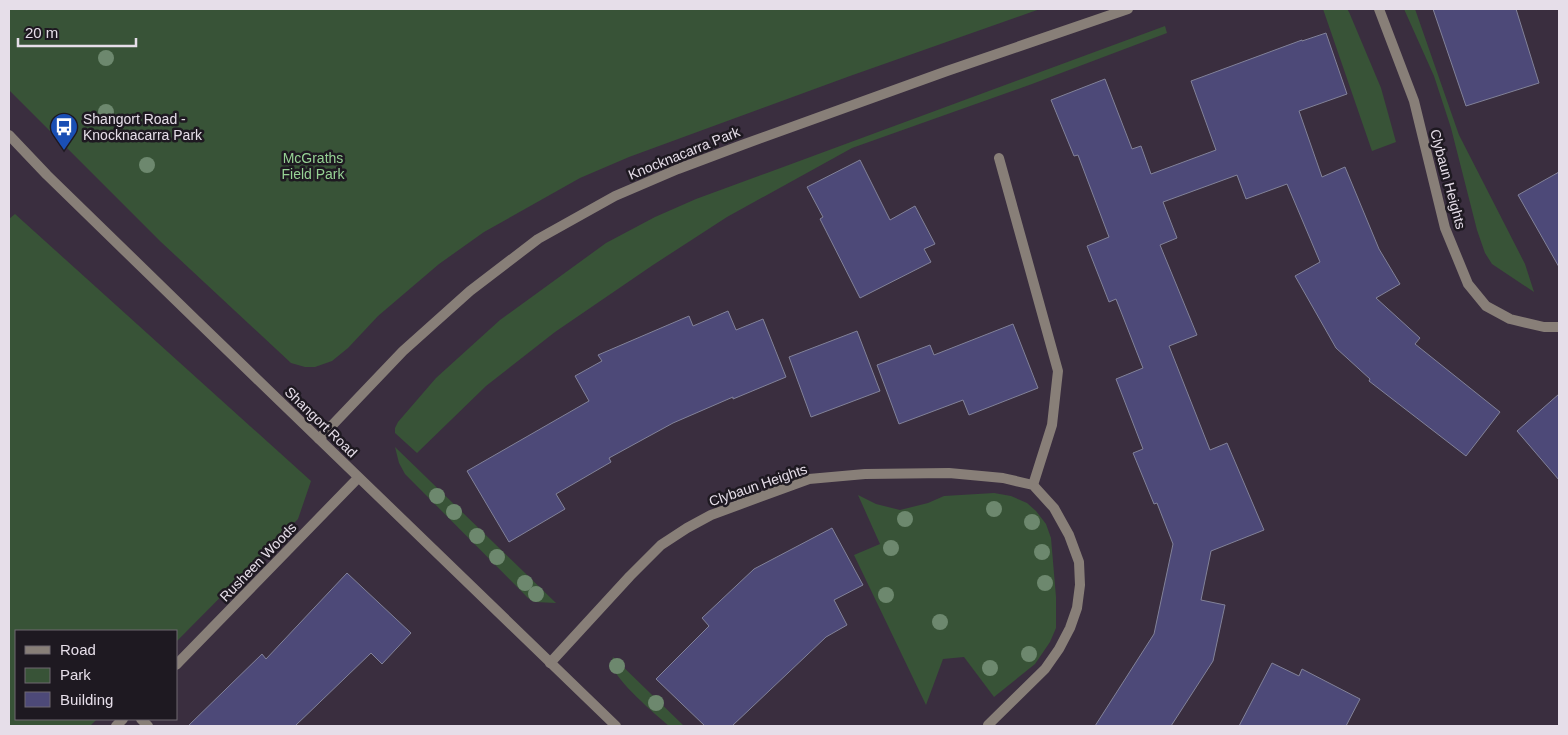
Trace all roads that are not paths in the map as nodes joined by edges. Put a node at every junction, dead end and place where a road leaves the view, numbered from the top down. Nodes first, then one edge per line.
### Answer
1 (1128, 9) edge
2 (1379, 9) edge
3 (9, 136) edge
4 (999, 158) dead end
5 (1559, 327) edge
6 (319, 439) junction
7 (358, 478) junction
8 (1033, 486) junction
9 (178, 663) edge
10 (550, 663) junction
11 (988, 725) dead end
12 (616, 726) edge

1 - 6 street, Knocknacarra Park
2 - 5 street, Clybaun Heights
3 - 6 street, Shangort Road
4 - 8 street
6 - 7 street, Shangort Road
7 - 9 street, Rusheen Woods
7 - 10 street, Shangort Road
8 - 10 street, Clybaun Heights
8 - 11 street
10 - 12 street, Shangort Road

